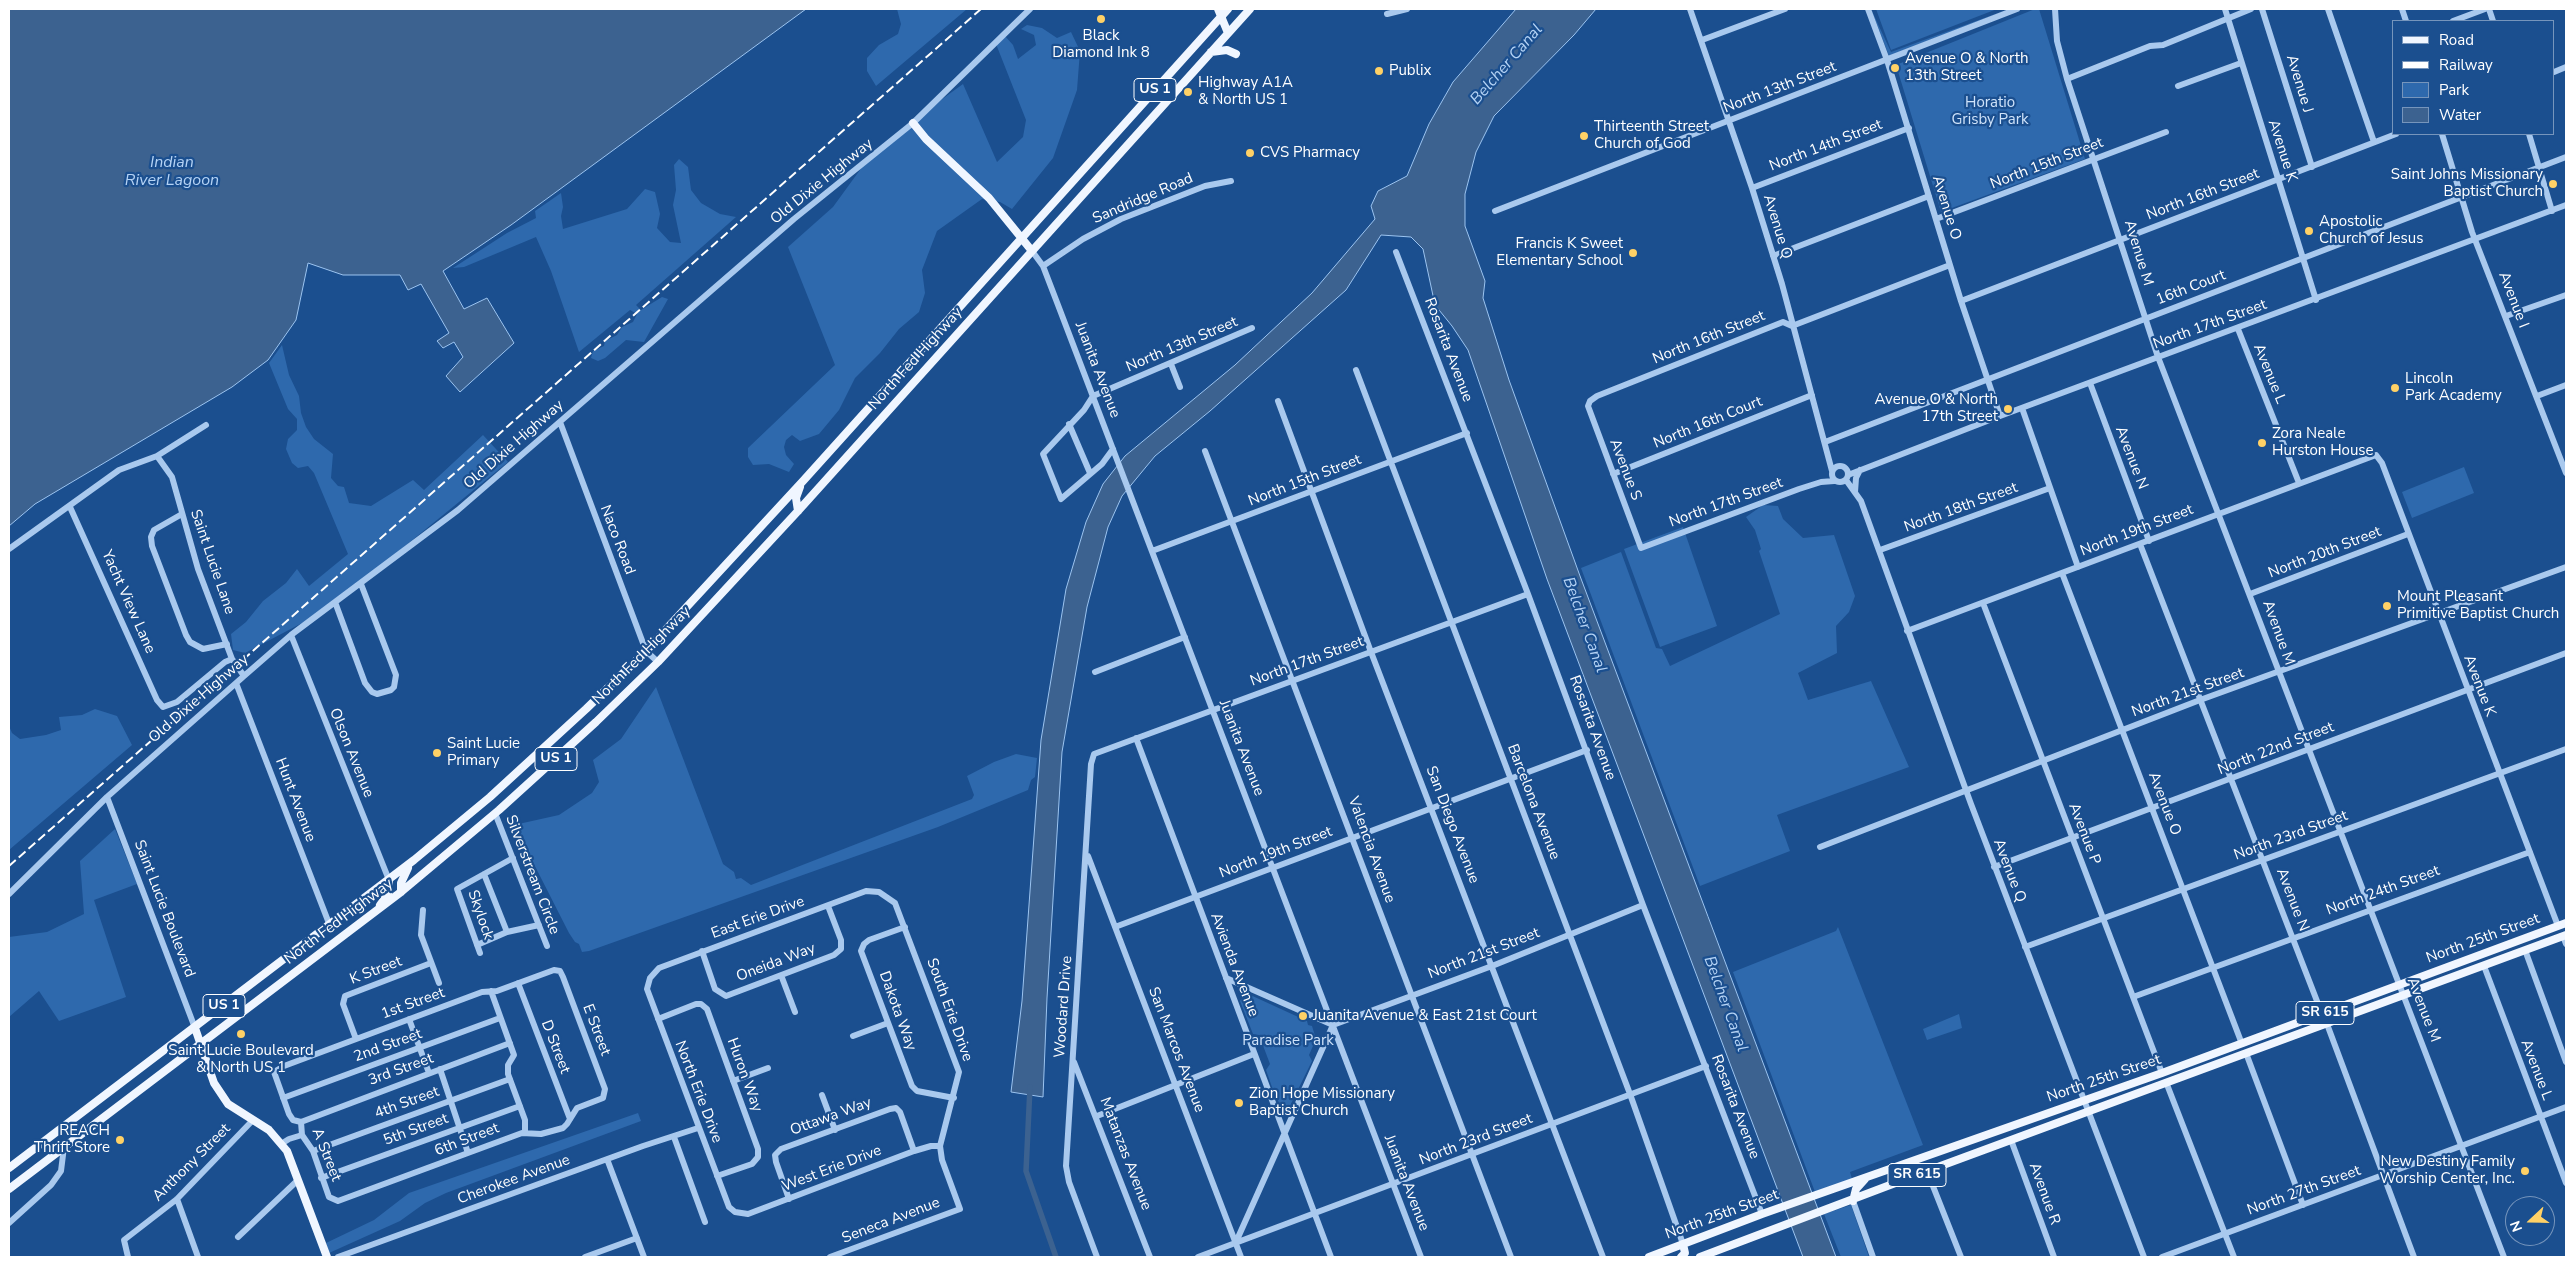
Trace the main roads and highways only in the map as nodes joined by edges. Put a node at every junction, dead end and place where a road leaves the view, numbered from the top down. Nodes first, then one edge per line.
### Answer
1 (1218, 9) edge
2 (1228, 9) edge
3 (1250, 9) edge
4 (1221, 17) junction
5 (1234, 27) junction
6 (1228, 33) junction
7 (1211, 52) junction
8 (1236, 54) dead end
9 (913, 123) road end
10 (1022, 238) junction
11 (1032, 251) junction
12 (803, 481) junction
13 (798, 511) junction
14 (414, 860) junction
15 (388, 880) junction
16 (401, 892) junction
17 (374, 913) junction
18 (2566, 923) edge
19 (2558, 926) junction
20 (2565, 935) edge
21 (2496, 961) junction
22 (195, 1028) junction
23 (2242, 1044) junction
24 (199, 1045) junction
25 (2182, 1076) junction
26 (9, 1168) edge
27 (1866, 1177) junction
28 (9, 1190) edge
29 (1853, 1201) junction
30 (1683, 1244) junction
31 (327, 1257) edge
32 (1649, 1257) edge
33 (1681, 1257) edge
34 (1700, 1257) edge

1 - 4 main road
2 - 4 main road, North Fed Highway / US 1
2 - 5 main road
3 - 5 main road, US 1
4 - 6 main road
4 - 10 main road, North Fed Highway / US 1
5 - 6 main road, US 1
6 - 7 main road, US 1
7 - 8 main road
7 - 11 main road, North Fed Highway / US 1
9 - 10 main road
10 - 11 main road
10 - 12 main road, North Fed Highway / US 1
11 - 13 main road, North Fed Highway / US 1
12 - 13 main road
12 - 14 main road, North Fed Highway / US 1
13 - 16 main road, North Fed Highway / US 1
14 - 15 main road, North Fed Highway / US 1
14 - 16 main road
15 - 17 main road
15 - 22 main road, North Fed Highway / US 1
16 - 17 main road, North Fed Highway / US 1
17 - 24 main road, North Fed Highway / US 1
18 - 19 main road, North 25th Street / SR 615
19 - 21 main road
19 - 23 main road, North 25th Street / SR 615
20 - 21 main road, North 25th Street / SR 615
21 - 25 main road, North 25th Street / SR 615
22 - 24 main road, Saint Lucie Boulevard
22 - 26 main road, North Fed Highway / US 1
23 - 25 main road
23 - 27 main road, North 25th Street / SR 615
24 - 28 main road, North Fed Highway / US 1
24 - 31 main road, Saint Lucie Boulevard
25 - 29 main road, North 25th Street / SR 615
27 - 29 main road
27 - 30 main road, North 25th Street / SR 615
29 - 34 main road, North 25th Street / SR 615
30 - 32 main road, North 25th Street / SR 615
30 - 33 main road

